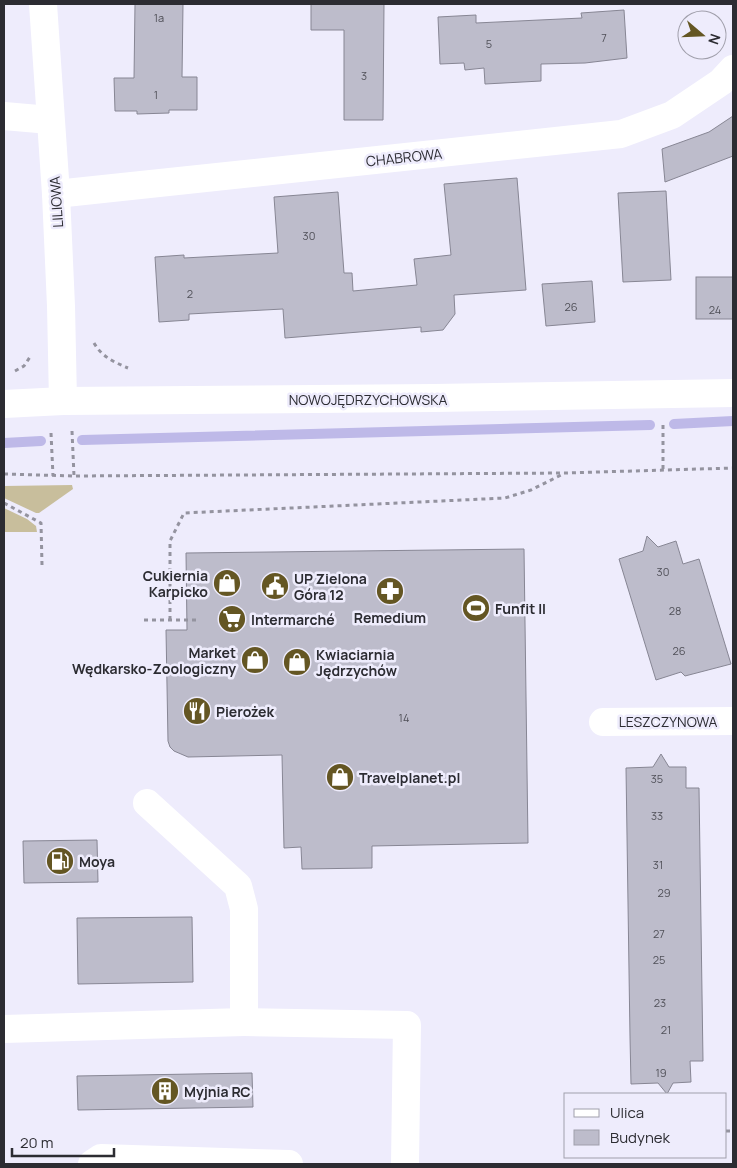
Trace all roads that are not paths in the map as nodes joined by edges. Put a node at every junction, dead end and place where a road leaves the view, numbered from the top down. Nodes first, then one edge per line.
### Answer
1 (43, 4) edge
2 (733, 69) edge
3 (4, 116) edge
4 (50, 120) junction
5 (56, 194) junction
6 (733, 393) edge
7 (63, 401) junction
8 (4, 404) edge
9 (733, 721) edge
10 (603, 722) dead end
11 (147, 803) dead end
12 (244, 1022) junction
13 (4, 1029) edge
14 (92, 1164) edge
15 (289, 1164) edge
16 (404, 1164) edge

1 - 4 street, LILIOWA
2 - 5 street, CHABROWA
3 - 4 street
4 - 5 street, LILIOWA
5 - 7 street, LILIOWA
6 - 7 street, NOWOJĘDRZYCHOWSKA
7 - 8 street, NOWOJĘDRZYCHOWSKA
9 - 10 street, LESZCZYNOWA
11 - 12 street
12 - 13 street
12 - 16 street
14 - 15 street

